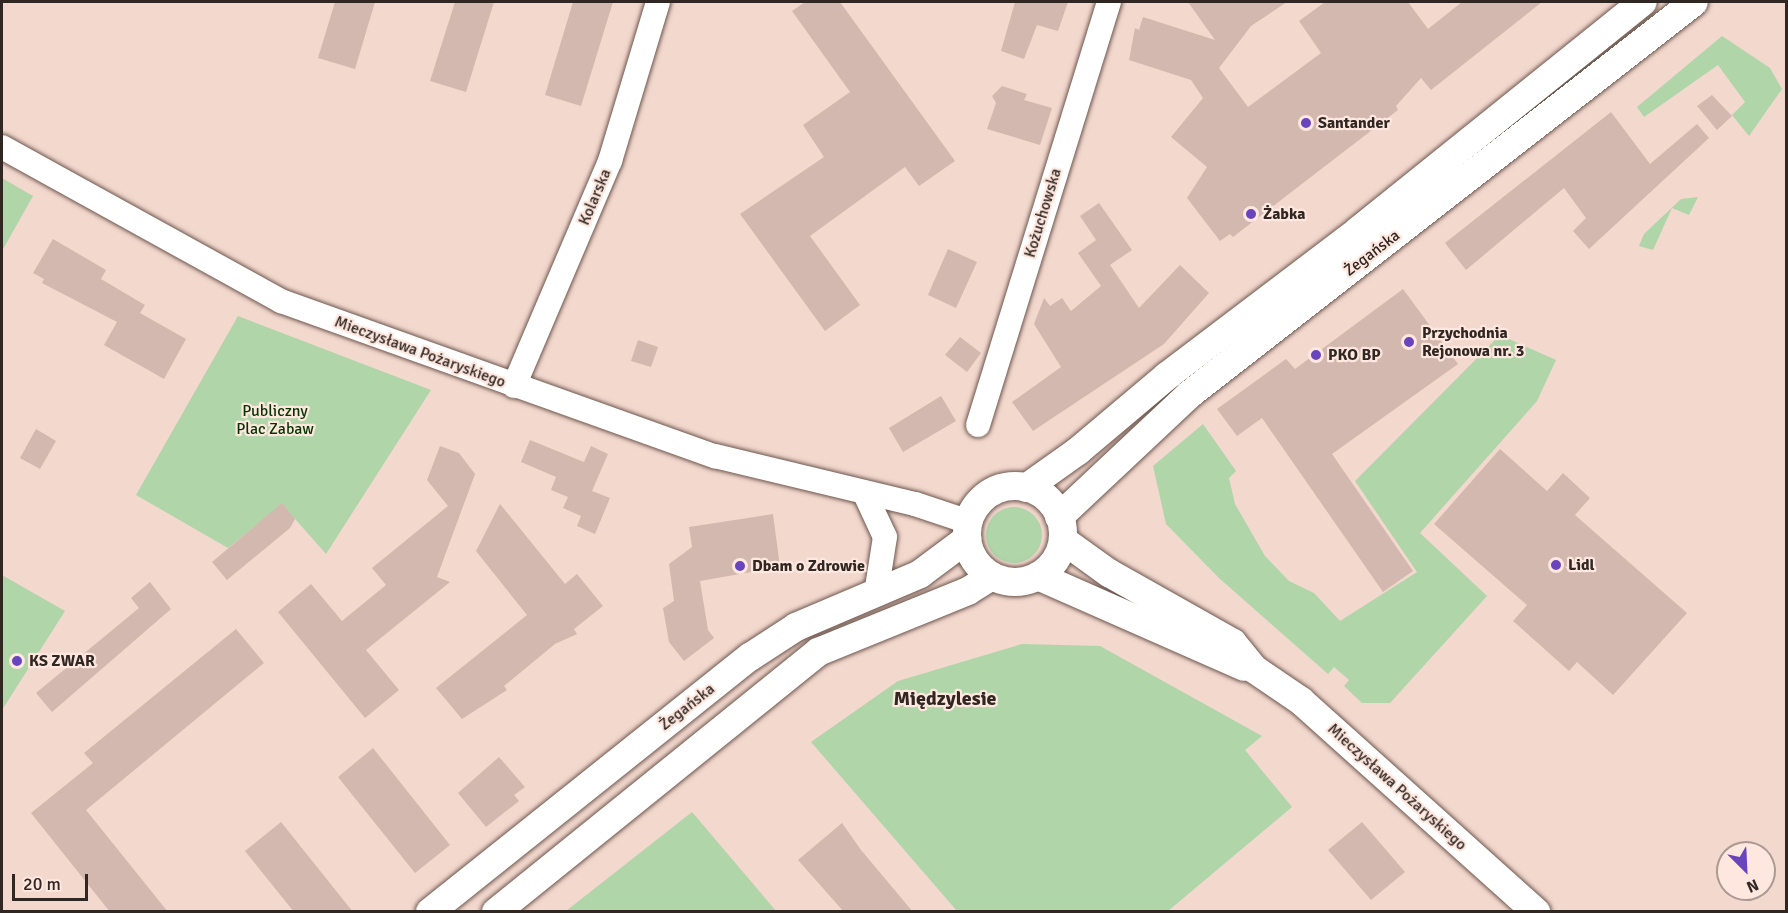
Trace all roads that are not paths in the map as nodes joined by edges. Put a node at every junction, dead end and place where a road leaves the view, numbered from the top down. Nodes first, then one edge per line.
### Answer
1 (658, 2) edge
2 (1109, 2) edge
3 (1643, 2) edge
4 (1694, 2) edge
5 (2, 147) edge
6 (513, 386) junction
7 (978, 425) dead end
8 (1026, 488) junction
9 (865, 494) junction
10 (1061, 528) junction
11 (968, 530) junction
12 (992, 576) junction
13 (1038, 576) junction
14 (876, 594) junction
15 (1254, 669) junction
16 (430, 912) edge
17 (496, 912) edge
18 (1536, 912) edge

1 - 6 street, Kolarska
2 - 7 street, Kożuchowska
3 - 8 street, Żegańska
4 - 10 street, Żegańska
5 - 6 street, Mieczysława Pożaryskiego
6 - 9 street, Mieczysława Pożaryskiego
8 - 10 street
8 - 11 street
9 - 11 street, Mieczysława Pożaryskiego
9 - 14 street
10 - 13 street
10 - 15 street, Mieczysława Pożaryskiego
11 - 12 street
11 - 14 street, Żegańska
12 - 13 street
12 - 17 street
13 - 15 street, Mieczysława Pożaryskiego
14 - 16 street, Żegańska
15 - 18 street, Mieczysława Pożaryskiego

